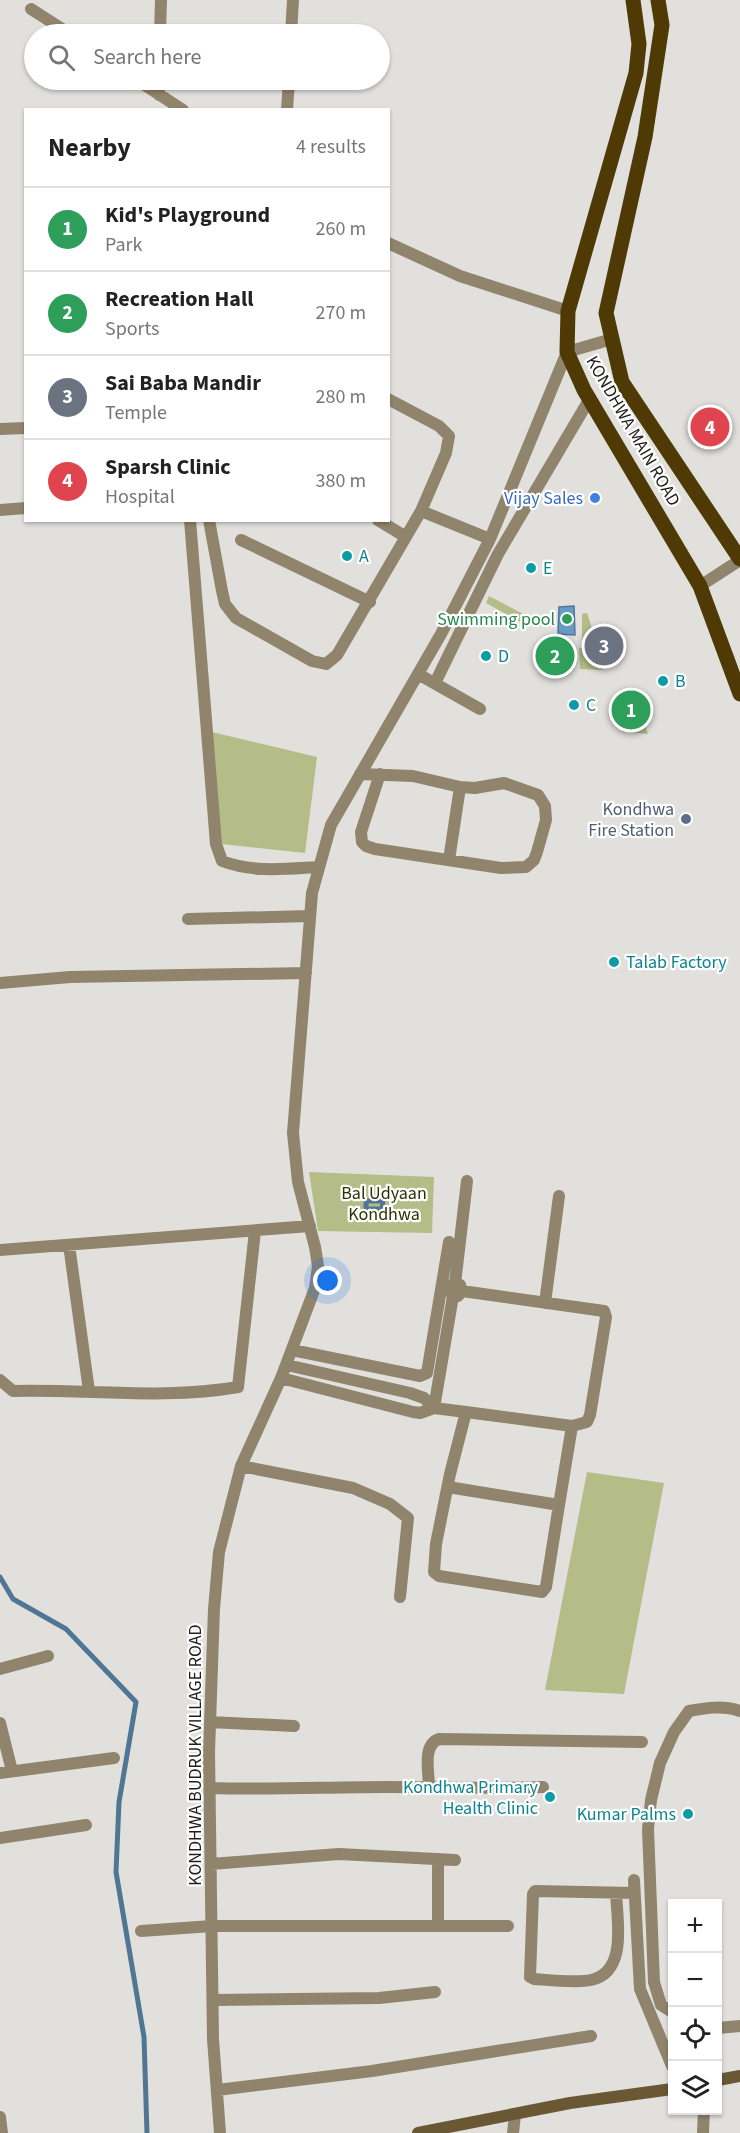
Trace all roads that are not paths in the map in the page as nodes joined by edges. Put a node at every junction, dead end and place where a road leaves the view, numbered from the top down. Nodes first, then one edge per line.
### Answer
1 (161, 0) edge
2 (293, 0) edge
3 (633, 0) edge
4 (658, 0) edge
5 (31, 9) dead end
6 (54, 24) edge
7 (160, 24) edge
8 (292, 24) edge
9 (151, 90) edge
10 (159, 90) edge
11 (288, 90) edge
12 (159, 95) junction
13 (180, 108) edge
14 (287, 108) edge
15 (390, 244) edge
16 (568, 311) junction
17 (612, 339) junction
18 (567, 352) junction
19 (390, 400) edge
20 (590, 400) junction
21 (24, 428) edge
22 (0, 429) edge
23 (24, 508) edge
24 (0, 510) edge
25 (421, 511) junction
26 (190, 522) edge
27 (210, 522) edge
28 (381, 522) edge
29 (406, 537) junction
30 (490, 539) junction
31 (241, 540) dead end
32 (740, 560) edge
33 (700, 586) junction
34 (370, 602) junction
35 (418, 674) junction
36 (435, 683) junction
37 (740, 694) edge
38 (480, 709) dead end
39 (360, 774) junction
40 (380, 774) junction
41 (460, 787) junction
42 (449, 860) junction
43 (318, 867) junction
44 (310, 916) junction
45 (188, 919) dead end
46 (306, 973) junction
47 (0, 982) edge
48 (467, 1181) dead end
49 (559, 1196) dead end
50 (310, 1226) junction
51 (255, 1231) junction
52 (449, 1242) dead end
53 (69, 1245) junction
54 (0, 1250) edge
55 (452, 1289) junction
56 (545, 1303) junction
57 (292, 1350) junction
58 (287, 1365) junction
59 (281, 1378) junction
60 (0, 1380) edge
61 (89, 1391) junction
62 (434, 1408) junction
63 (466, 1412) junction
64 (572, 1426) junction
65 (241, 1467) junction
66 (448, 1487) junction
67 (559, 1505) junction
68 (400, 1597) dead end
69 (48, 1656) dead end
70 (0, 1669) edge
71 (740, 1711) edge
72 (210, 1722) junction
73 (0, 1723) edge
74 (294, 1726) dead end
75 (642, 1742) dead end
76 (114, 1758) dead end
77 (6, 1772) edge
78 (543, 1786) dead end
79 (429, 1787) junction
80 (210, 1788) junction
81 (86, 1825) dead end
82 (0, 1838) edge
83 (438, 1859) junction
84 (455, 1860) dead end
85 (211, 1864) junction
86 (616, 1893) junction
87 (212, 1926) junction
88 (438, 1926) junction
89 (508, 1926) dead end
90 (141, 1931) dead end
91 (435, 1992) dead end
92 (214, 2000) junction
93 (668, 2009) edge
94 (740, 2026) edge
95 (722, 2028) edge
96 (591, 2036) dead end
97 (670, 2061) edge
98 (740, 2076) edge
99 (722, 2079) edge
100 (217, 2090) junction
101 (668, 2090) edge
102 (515, 2115) junction
103 (704, 2115) edge
104 (0, 2117) edge
105 (2, 2133) edge
106 (220, 2133) edge
107 (418, 2133) edge
108 (513, 2133) edge
109 (703, 2133) edge

1 - 7 street
2 - 8 street
3 - 16 main road, KONDHWA MAIN ROAD
4 - 17 main road, KONDHWA MAIN ROAD
5 - 6 street
9 - 12 street
10 - 12 street
11 - 14 street
12 - 13 street
15 - 16 street
16 - 18 main road, KONDHWA MAIN ROAD
17 - 18 street
17 - 32 main road, KONDHWA MAIN ROAD
18 - 20 main road, KONDHWA MAIN ROAD
18 - 30 street, KONDHWA BUDRUK VILLAGE ROAD
19 - 25 street
20 - 33 main road, KONDHWA MAIN ROAD
20 - 36 street
21 - 22 street
23 - 24 street
25 - 29 street
25 - 30 street
26 - 43 street
27 - 34 street
28 - 29 street
29 - 34 street
30 - 35 street, KONDHWA BUDRUK VILLAGE ROAD
31 - 34 street
32 - 33 street
33 - 37 main road, KONDHWA MAIN ROAD
35 - 36 street
35 - 39 street, KONDHWA BUDRUK VILLAGE ROAD
36 - 38 street
39 - 40 street
39 - 43 street, KONDHWA BUDRUK VILLAGE ROAD
40 - 41 street
40 - 42 street
41 - 42 street
41 - 42 street
43 - 44 street, KONDHWA BUDRUK VILLAGE ROAD
44 - 45 street
44 - 46 street, KONDHWA BUDRUK VILLAGE ROAD
46 - 47 street
46 - 50 street, KONDHWA BUDRUK VILLAGE ROAD
48 - 55 street
49 - 56 street
50 - 51 street
50 - 57 street, KONDHWA BUDRUK VILLAGE ROAD
51 - 53 street
51 - 61 street
52 - 55 street
53 - 54 street
53 - 61 street
55 - 56 street
55 - 57 street
55 - 62 street
56 - 64 street
57 - 58 street, KONDHWA BUDRUK VILLAGE ROAD
58 - 59 street, KONDHWA BUDRUK VILLAGE ROAD
58 - 62 street
59 - 62 street
59 - 65 street, KONDHWA BUDRUK VILLAGE ROAD
60 - 61 street
62 - 63 street
63 - 64 street
63 - 66 street
64 - 67 street
65 - 68 street
65 - 72 street, KONDHWA BUDRUK VILLAGE ROAD
66 - 67 street
66 - 67 street
69 - 70 street
71 - 93 street
72 - 74 street
72 - 80 street, KONDHWA BUDRUK VILLAGE ROAD
73 - 77 street
75 - 79 street
76 - 77 street
78 - 79 street
79 - 80 street
80 - 85 street, KONDHWA BUDRUK VILLAGE ROAD
81 - 82 street
83 - 84 street
83 - 85 street
83 - 88 street
85 - 87 street, KONDHWA BUDRUK VILLAGE ROAD
86 - 86 street
86 - 97 street
87 - 88 street
87 - 90 street
87 - 92 street, KONDHWA BUDRUK VILLAGE ROAD
88 - 89 street
91 - 92 street
92 - 100 street, KONDHWA BUDRUK VILLAGE ROAD
94 - 95 street
96 - 100 street
98 - 99 street
100 - 106 street, KONDHWA BUDRUK VILLAGE ROAD
101 - 102 street
102 - 107 street
102 - 108 street
103 - 109 street
104 - 105 street

